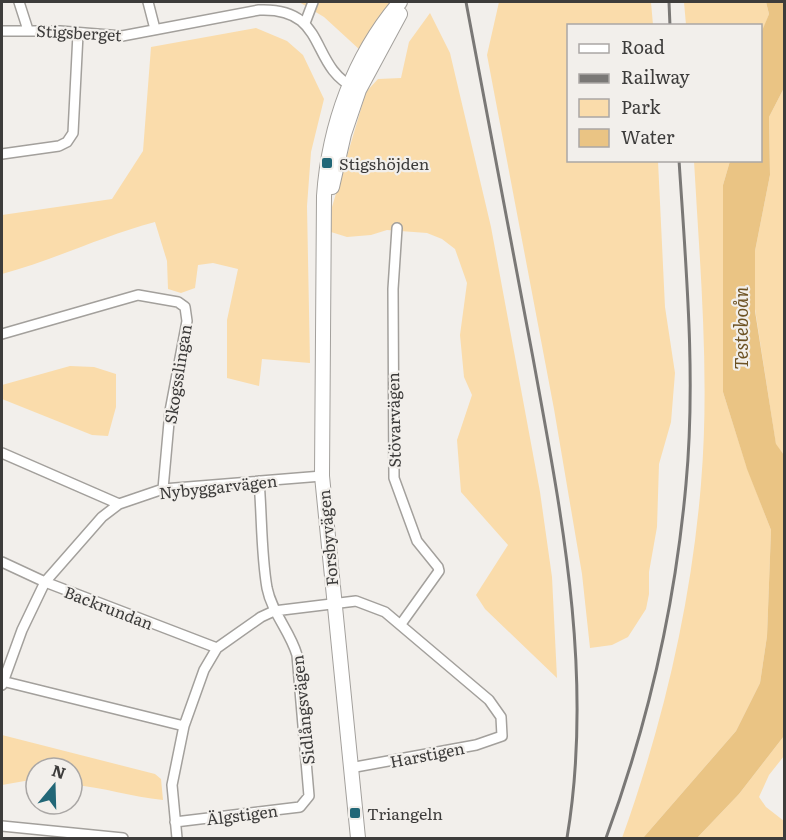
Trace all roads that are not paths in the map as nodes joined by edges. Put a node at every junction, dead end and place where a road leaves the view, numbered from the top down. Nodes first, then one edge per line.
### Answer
1 (19, 2) edge
2 (148, 2) edge
3 (313, 2) edge
4 (400, 2) edge
5 (407, 2) edge
6 (305, 23) junction
7 (155, 29) junction
8 (28, 30) junction
9 (2, 32) edge
10 (78, 34) junction
11 (354, 87) junction
12 (2, 153) edge
13 (397, 228) dead end
14 (2, 334) edge
15 (2, 453) edge
16 (322, 476) junction
17 (259, 482) junction
18 (163, 489) junction
19 (119, 504) junction
20 (2, 562) edge
21 (45, 582) junction
22 (333, 603) junction
23 (274, 611) junction
24 (401, 624) junction
25 (217, 648) junction
26 (2, 682) edge
27 (184, 726) junction
28 (350, 768) junction
29 (306, 801) joint
30 (175, 822) junction
31 (2, 826) edge
32 (123, 838) edge
33 (177, 838) edge
34 (358, 838) edge

1 - 8 street
2 - 7 street
3 - 6 street
4 - 11 street, Forsbyvägen
5 - 11 street, Forsbyvägen
6 - 7 street, Stigsberget
6 - 11 street
7 - 10 street, Stigsberget
8 - 9 street, Stigsberget
8 - 10 street, Stigsberget
10 - 12 street
11 - 16 street, Forsbyvägen
13 - 24 street, Stövarvägen
14 - 18 street, Skogsslingan
15 - 19 street
16 - 17 street, Nybyggarvägen
16 - 22 street, Forsbyvägen
17 - 18 street, Nybyggarvägen
17 - 23 street, Sidlångsvägen
18 - 19 street, Nybyggarvägen
19 - 21 street, Nybyggarvägen
20 - 21 street, Backrundan
21 - 25 street, Backrundan
21 - 26 street, Nybyggarvägen
22 - 23 street
22 - 24 street
22 - 28 street, Forsbyvägen
23 - 25 street
23 - 29 street, Sidlångsvägen
24 - 28 street, Harstigen
25 - 27 street
26 - 27 street
27 - 30 street
28 - 34 street, Forsbyvägen
29 - 30 street, Älgstigen
30 - 33 street
31 - 32 street

